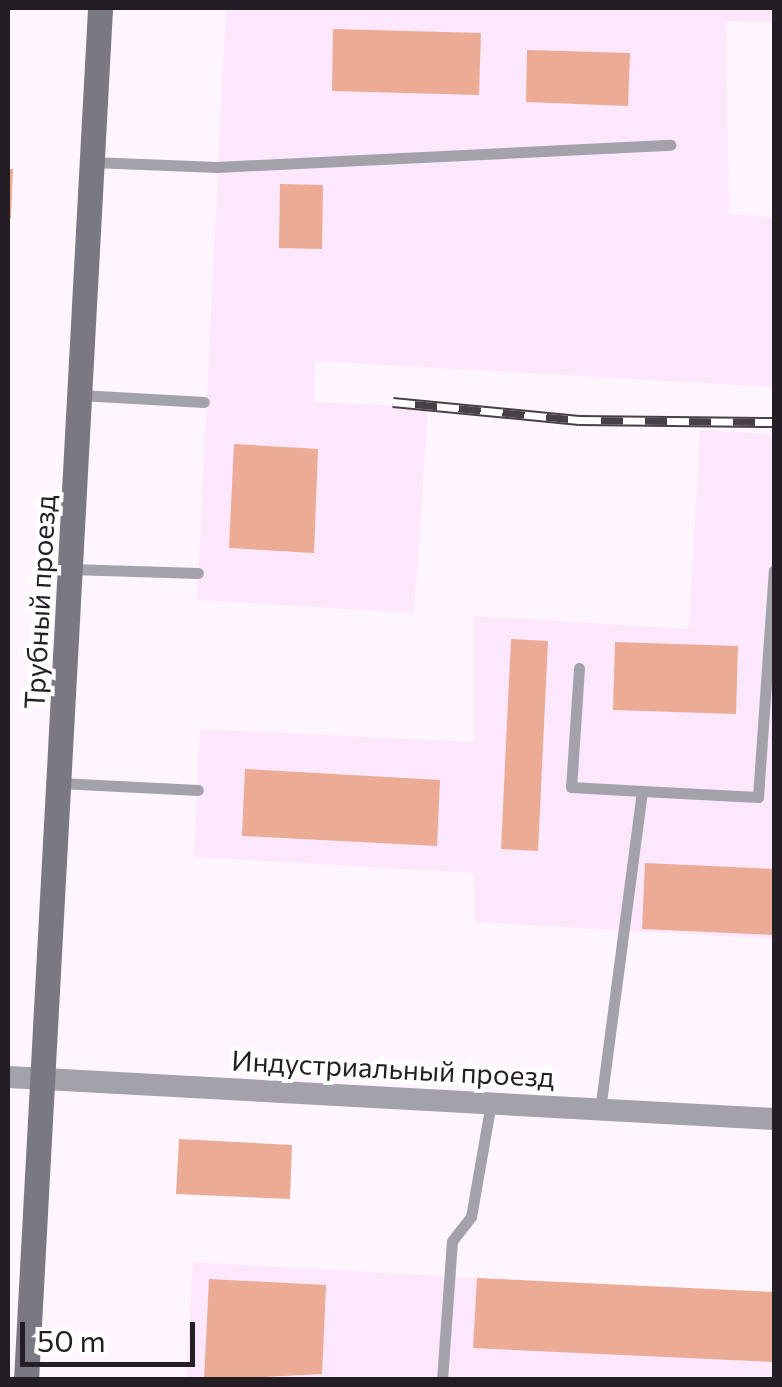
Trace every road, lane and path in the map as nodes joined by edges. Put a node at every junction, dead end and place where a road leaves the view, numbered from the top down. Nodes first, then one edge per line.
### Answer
1 (100, 8) edge
2 (670, 145) dead end
3 (92, 162) junction
4 (80, 395) junction
5 (204, 402) dead end
6 (71, 569) junction
7 (774, 571) edge
8 (198, 573) dead end
9 (579, 668) dead end
10 (60, 784) junction
11 (198, 790) dead end
12 (642, 790) junction
13 (8, 1077) edge
14 (43, 1079) junction
15 (491, 1102) junction
16 (600, 1109) junction
17 (774, 1119) edge
18 (26, 1380) edge
19 (442, 1380) edge

1 - 3 street, Трубный проезд
2 - 3 lane
3 - 4 street, Трубный проезд
4 - 5 lane
4 - 6 street, Трубный проезд
6 - 8 lane
6 - 10 street, Трубный проезд
7 - 12 lane
9 - 12 lane
10 - 11 lane
10 - 14 street, Трубный проезд
12 - 16 lane
13 - 14 street, Индустриальный проезд
14 - 15 street, Индустриальный проезд
14 - 18 street, Трубный проезд
15 - 16 street, Индустриальный проезд
15 - 19 lane
16 - 17 street, Индустриальный проезд

